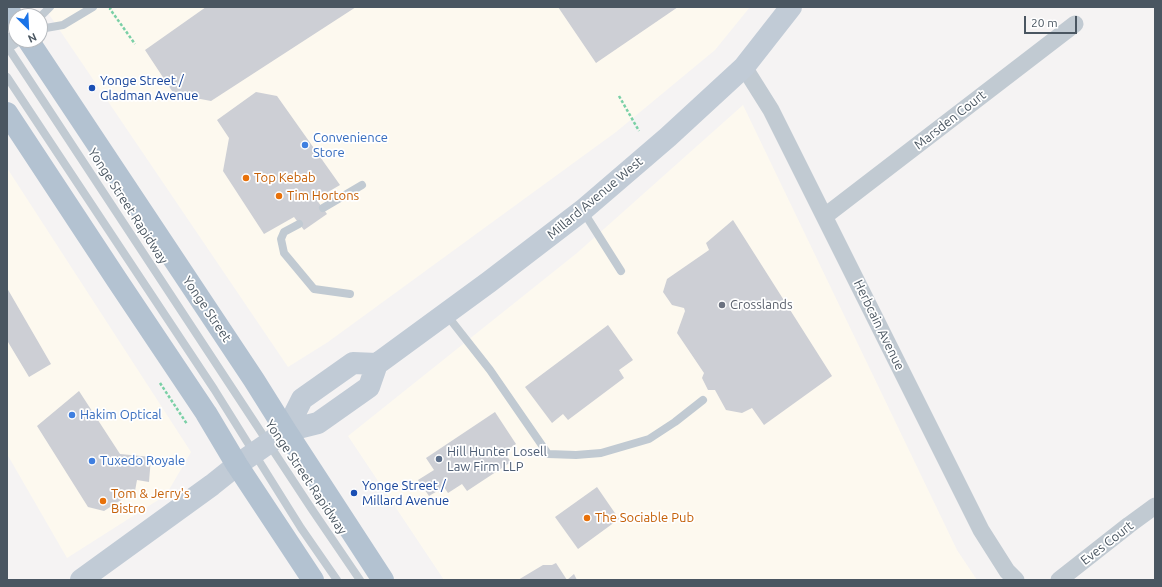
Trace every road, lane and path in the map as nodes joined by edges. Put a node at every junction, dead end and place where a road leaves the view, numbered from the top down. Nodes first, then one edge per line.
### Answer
1 (93, 7) edge
2 (111, 7) edge
3 (791, 7) edge
4 (1075, 24) dead end
5 (48, 28) edge
6 (135, 44) dead end
7 (7, 45) edge
8 (33, 48) edge
9 (744, 67) junction
10 (7, 77) edge
11 (619, 96) dead end
12 (7, 113) edge
13 (639, 131) dead end
14 (362, 185) dead end
15 (323, 208) dead end
16 (583, 210) junction
17 (824, 216) junction
18 (299, 224) dead end
19 (621, 271) dead end
20 (350, 294) dead end
21 (446, 314) junction
22 (377, 364) junction
23 (703, 400) dead end
24 (262, 448) junction
25 (1155, 506) edge
26 (81, 580) edge
27 (313, 580) edge
28 (337, 580) edge
29 (360, 580) edge
30 (383, 580) edge
31 (1016, 580) edge
32 (1060, 580) edge

1 - 5 lane
2 - 6 path
3 - 9 main road, Millard Avenue West
4 - 17 street, Marsden Court
7 - 24 lane, Yonge Street Rapidway
8 - 24 main road, Yonge Street
9 - 16 main road, Millard Avenue West
9 - 17 street, Herbcain Avenue
10 - 24 lane, Yonge Street Rapidway
11 - 13 path
12 - 24 main road, Yonge Street
14 - 15 lane
16 - 19 lane
16 - 21 main road, Millard Avenue West
17 - 31 street, Herbcain Avenue
18 - 20 lane
21 - 22 main road, Millard Avenue West
21 - 23 lane
22 - 24 main road
22 - 24 main road
24 - 26 main road
24 - 27 main road, Yonge Street
24 - 28 lane, Yonge Street Rapidway
24 - 29 lane, Yonge Street Rapidway
24 - 30 main road, Yonge Street
25 - 32 street, Eves Court

